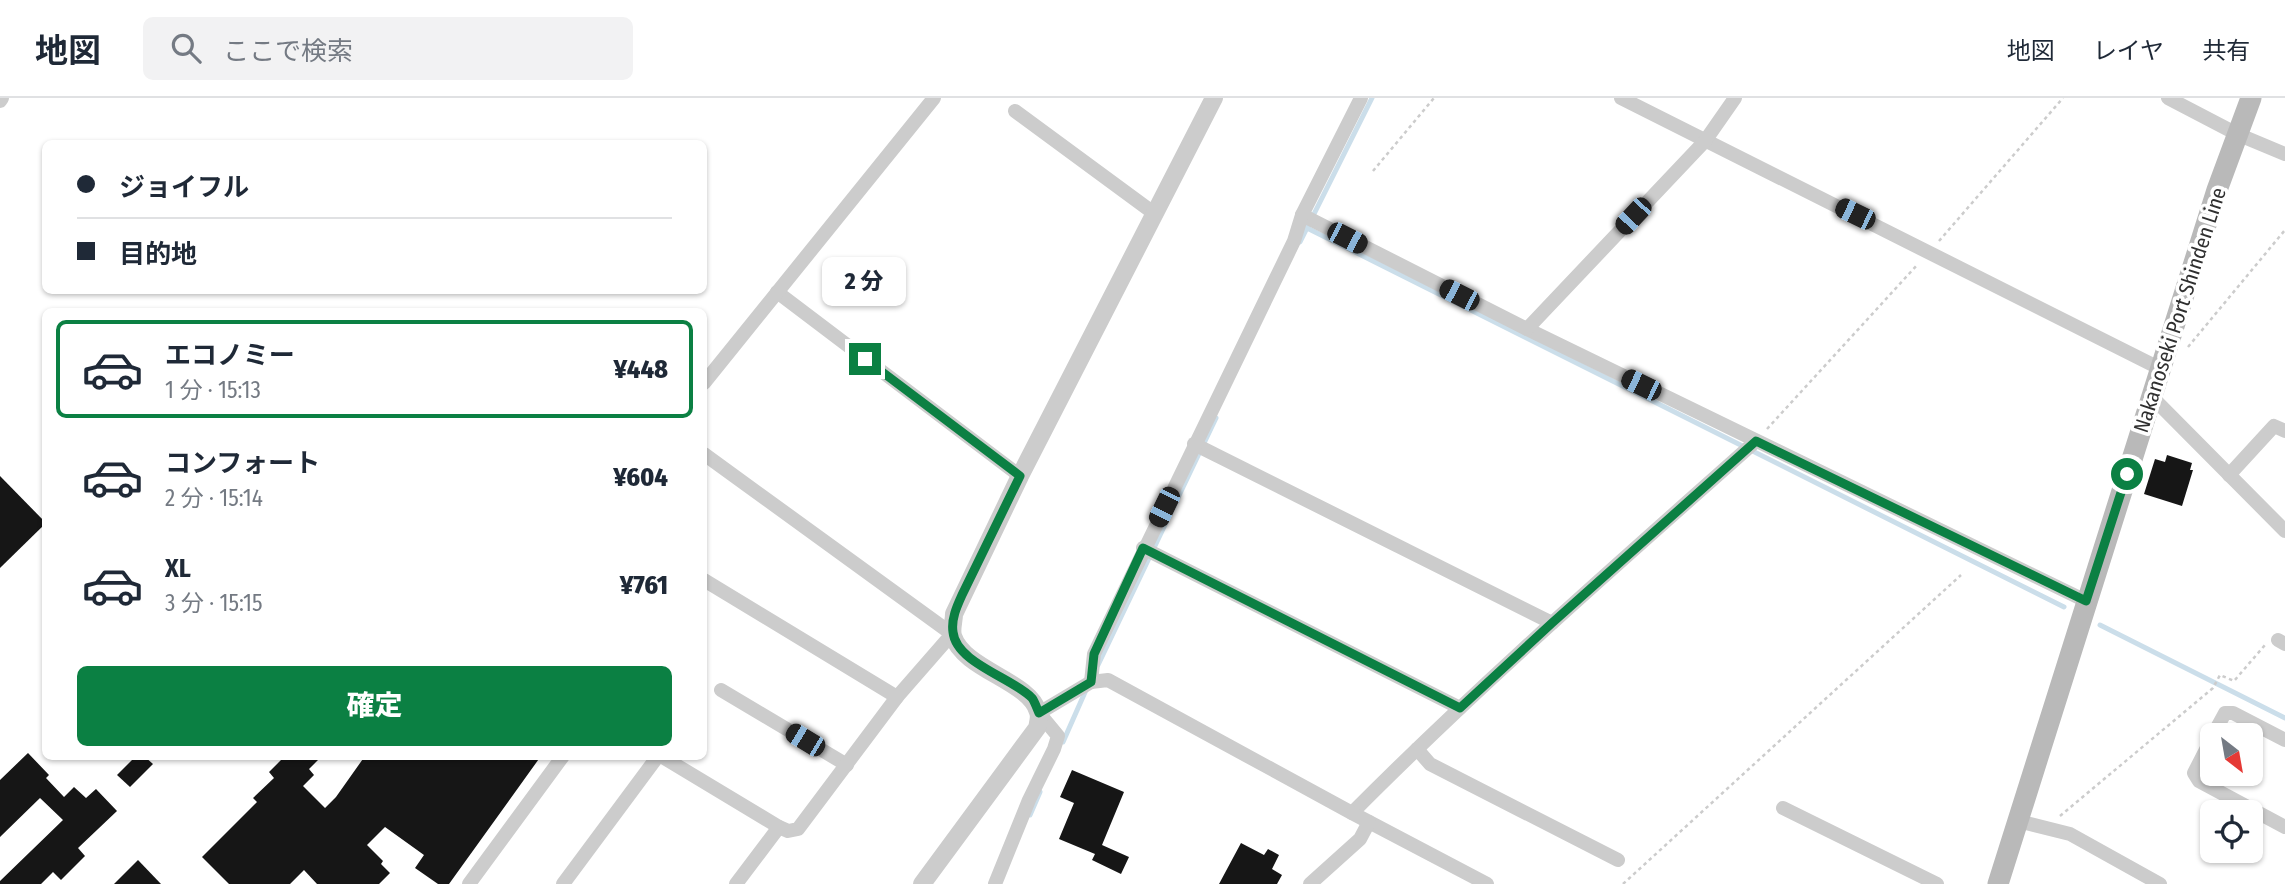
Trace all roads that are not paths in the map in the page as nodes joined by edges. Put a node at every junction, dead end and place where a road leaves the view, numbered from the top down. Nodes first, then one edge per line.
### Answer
1 (934, 98) edge
2 (1214, 98) edge
3 (1361, 98) edge
4 (1621, 98) edge
5 (1735, 98) edge
6 (2168, 98) edge
7 (2251, 98) edge
8 (1016, 111) dead end
9 (2237, 134) junction
10 (1704, 141) junction
11 (2285, 154) edge
12 (1155, 214) junction
13 (1302, 215) junction
14 (777, 292) junction
15 (1527, 329) junction
16 (2161, 369) junction
17 (707, 379) edge
18 (2152, 397) junction
19 (2285, 431) edge
20 (1756, 441) junction
21 (1194, 444) junction
22 (707, 456) edge
23 (2229, 475) junction
24 (1020, 476) junction
25 (2285, 531) edge
26 (1143, 548) junction
27 (707, 582) edge
28 (2086, 601) junction
29 (1552, 623) junction
30 (953, 634) junction
31 (1091, 682) junction
32 (721, 690) dead end
33 (897, 697) junction
34 (1460, 708) junction
35 (1039, 713) junction
36 (2220, 723) edge
37 (2252, 723) edge
38 (2263, 729) edge
39 (2285, 740) edge
40 (1417, 749) junction
41 (560, 760) edge
42 (657, 760) edge
43 (667, 760) edge
44 (2200, 761) edge
45 (847, 765) junction
46 (2200, 782) edge
47 (2208, 786) edge
48 (1783, 808) dead end
49 (1352, 813) junction
50 (2018, 821) junction
51 (1369, 822) junction
52 (779, 827) junction
53 (2285, 827) edge
54 (1618, 860) dead end
55 (469, 884) edge
56 (563, 884) edge
57 (736, 884) edge
58 (922, 884) edge
59 (995, 884) edge
60 (1310, 884) edge
61 (1488, 884) edge
62 (1937, 884) edge
63 (1998, 884) edge
64 (2161, 884) edge

1 - 14 street
2 - 12 street
3 - 13 street
4 - 10 street
5 - 10 street
6 - 9 street
7 - 9 main road, Nakanoseki Port Shinden Line
8 - 12 street
9 - 11 street
9 - 16 main road, Nakanoseki Port Shinden Line
10 - 15 street
10 - 16 street
12 - 24 street
13 - 15 street
13 - 21 street
14 - 17 street
14 - 24 street
15 - 20 street
16 - 18 main road, Nakanoseki Port Shinden Line
18 - 23 street
18 - 28 main road, Nakanoseki Port Shinden Line
19 - 23 street
20 - 28 street
20 - 29 street
21 - 26 street
21 - 29 street
22 - 30 street
23 - 25 street
24 - 30 street
26 - 31 street
26 - 34 street
27 - 33 street
28 - 50 main road, Nakanoseki Port Shinden Line
29 - 34 street
30 - 33 street
30 - 35 street
31 - 35 street
31 - 49 street
32 - 45 street
33 - 45 street
34 - 40 street
35 - 58 street
35 - 59 street
36 - 37 street
38 - 39 street
40 - 49 street
40 - 54 street
41 - 55 street
42 - 56 street
43 - 52 street
44 - 46 street
45 - 52 street
47 - 53 street
48 - 62 street
49 - 51 street
50 - 63 main road, Nakanoseki Port Shinden Line
50 - 64 street
51 - 60 street
51 - 61 street
52 - 57 street

